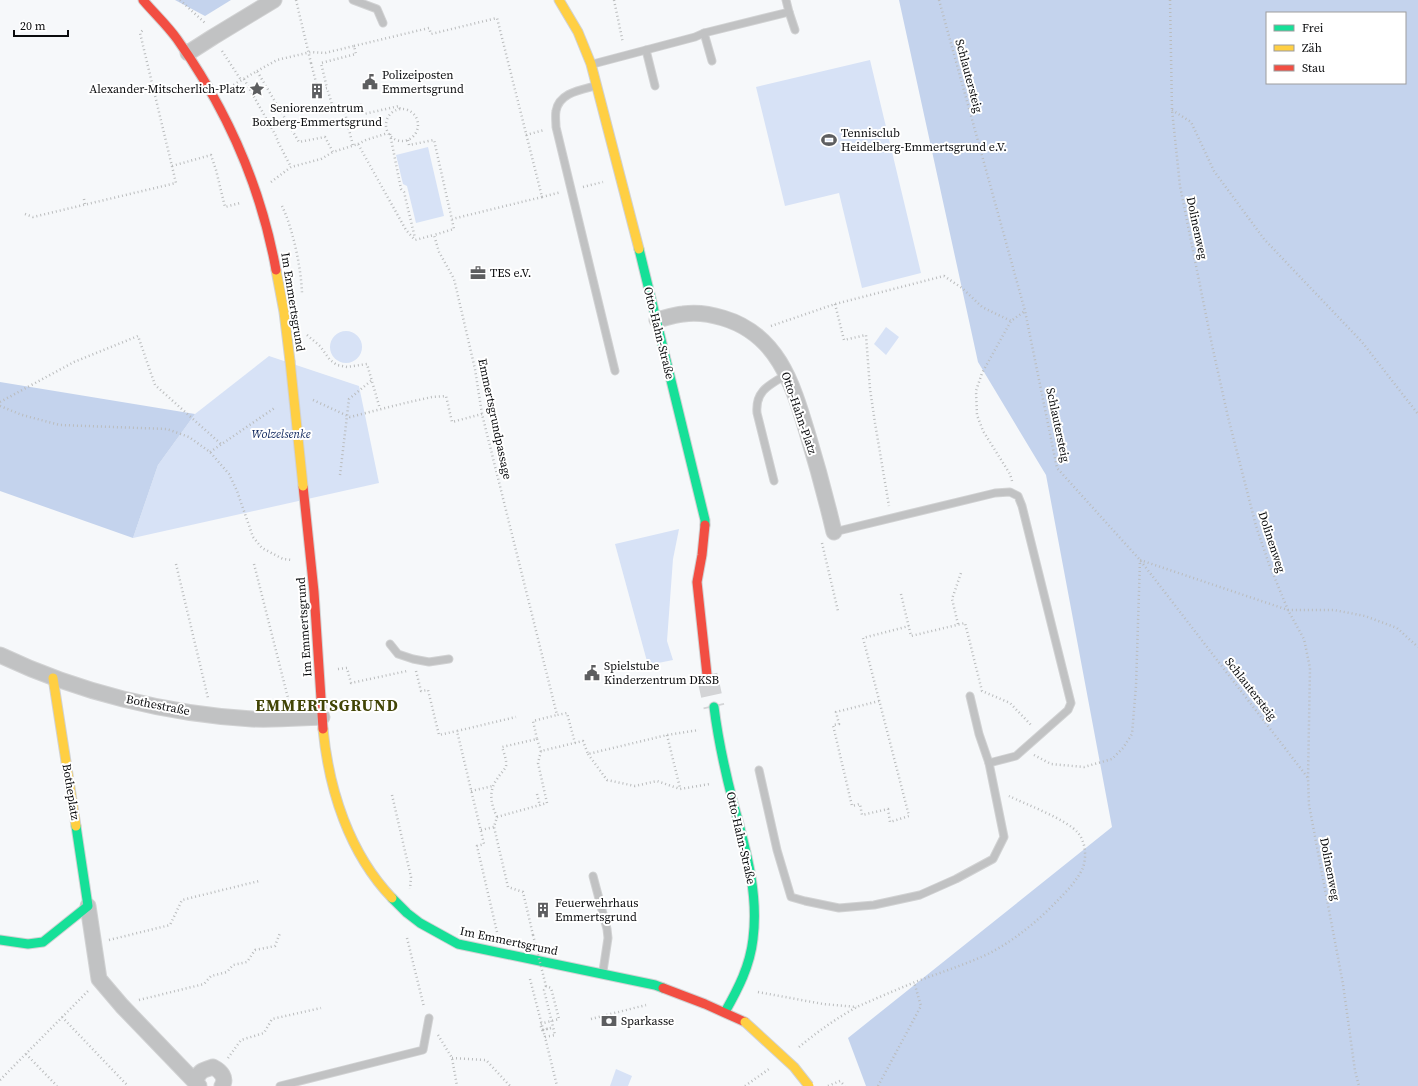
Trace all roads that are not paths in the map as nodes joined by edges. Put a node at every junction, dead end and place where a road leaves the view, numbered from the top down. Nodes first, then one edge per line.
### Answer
1 (143, 0) edge
2 (274, 0) edge
3 (353, 0) edge
4 (559, 0) edge
5 (786, 0) edge
6 (789, 12) junction
7 (383, 23) dead end
8 (795, 30) dead end
9 (704, 33) junction
10 (646, 50) junction
11 (188, 53) junction
12 (712, 60) dead end
13 (591, 64) junction
14 (597, 85) junction
15 (654, 86) dead end
16 (657, 320) junction
17 (615, 370) dead end
18 (786, 375) junction
19 (774, 481) dead end
20 (834, 532) joint
21 (390, 644) dead end
22 (0, 655) edge
23 (449, 659) dead end
24 (707, 675) tunnel mouth
25 (53, 678) junction
26 (970, 696) dead end
27 (714, 707) tunnel mouth
28 (322, 717) junction
29 (989, 763) junction
30 (758, 770) dead end
31 (593, 876) dead end
32 (88, 906) junction
33 (0, 940) edge
34 (603, 974) junction
35 (725, 1012) junction
36 (428, 1018) road end
37 (197, 1084) edge
38 (222, 1086) edge
39 (280, 1086) edge
40 (809, 1086) edge

1 - 11 street, Im Emmertsgrund
2 - 11 street
3 - 7 lane
4 - 13 street, Otto-Hahn-Straße
5 - 6 lane
6 - 8 lane
6 - 9 lane
9 - 10 lane
9 - 12 lane
10 - 13 lane
10 - 15 lane
11 - 28 street, Im Emmertsgrund, bridge
13 - 14 street, Otto-Hahn-Straße
14 - 16 street, Otto-Hahn-Straße
14 - 17 lane
16 - 18 street, Otto-Hahn-Platz
16 - 24 street, Otto-Hahn-Straße
18 - 19 lane
18 - 20 street, Otto-Hahn-Platz
20 - 29 lane
21 - 23 lane
22 - 25 street, Bothestraße
25 - 28 street, Bothestraße
25 - 32 street, Botheplatz
26 - 29 lane
27 - 35 street, Otto-Hahn-Straße
28 - 34 street, Im Emmertsgrund
29 - 30 lane
31 - 34 lane
32 - 33 street
32 - 37 street, Botheplatz
34 - 35 street, Im Emmertsgrund
35 - 40 street, Im Emmertsgrund, bridge
36 - 39 lane
37 - 38 street, Botheplatz

